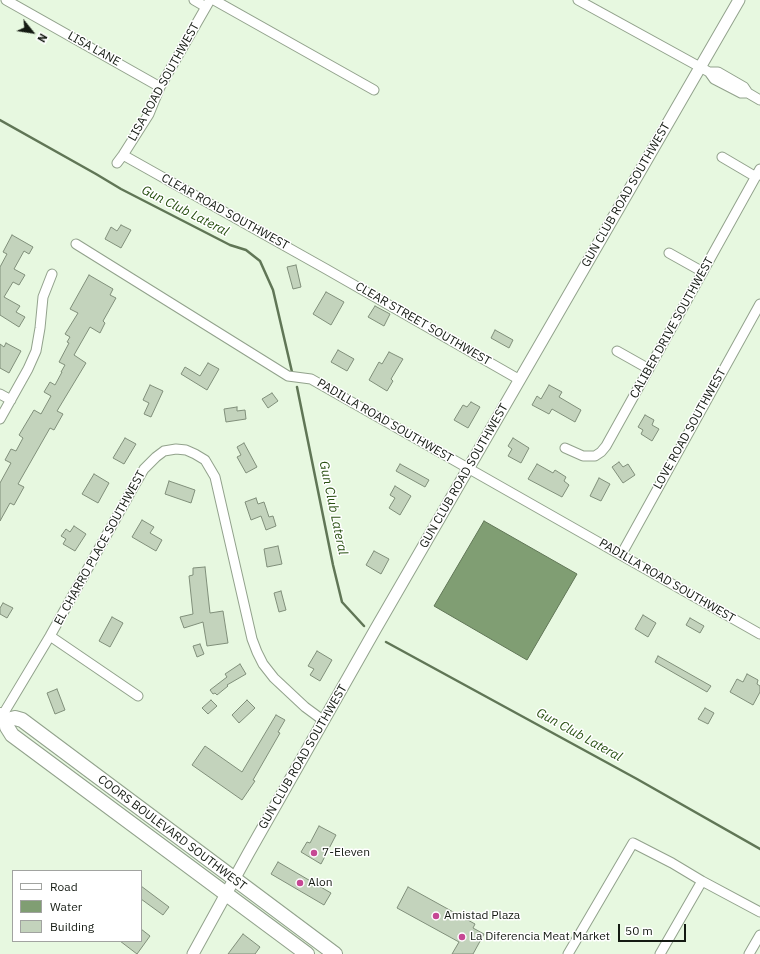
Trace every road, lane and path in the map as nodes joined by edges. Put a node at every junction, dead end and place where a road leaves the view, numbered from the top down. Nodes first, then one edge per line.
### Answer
1 (6, 0) edge
2 (194, 0) edge
3 (214, 0) edge
4 (578, 0) edge
5 (739, 0) edge
6 (208, 3) edge
7 (704, 70) junction
8 (160, 87) junction
9 (374, 90) dead end
10 (759, 98) edge
11 (124, 155) junction
12 (722, 157) dead end
13 (117, 163) dead end
14 (758, 173) edge
15 (76, 244) dead end
16 (669, 253) dead end
17 (326, 269) joint
18 (703, 272) junction
19 (52, 274) dead end
20 (760, 304) edge
21 (617, 351) dead end
22 (649, 369) junction
23 (520, 380) junction
24 (0, 394) edge
25 (11, 400) junction
26 (0, 419) edge
27 (565, 448) dead end
28 (468, 469) junction
29 (621, 554) junction
30 (760, 634) edge
31 (50, 636) junction
32 (138, 696) dead end
33 (3, 717) edge
34 (324, 721) junction
35 (234, 879) junction
36 (702, 881) junction
37 (226, 894) junction
38 (760, 912) edge
39 (760, 935) edge
40 (193, 954) edge
41 (307, 954) edge
42 (335, 954) edge
43 (568, 954) edge
44 (660, 954) edge
45 (749, 954) edge

1 - 8 street, LISA LANE
2 - 6 street
3 - 9 street
4 - 7 street
5 - 7 street, GUN CLUB ROAD SOUTHWEST
6 - 8 street, LISA ROAD SOUTHWEST
7 - 10 street
7 - 23 street, GUN CLUB ROAD SOUTHWEST
8 - 11 street, LISA ROAD SOUTHWEST
11 - 13 street, LISA ROAD SOUTHWEST
11 - 17 street, CLEAR ROAD SOUTHWEST
12 - 14 street
14 - 18 street, CALIBER DRIVE SOUTHWEST
15 - 28 street, PADILLA ROAD SOUTHWEST
16 - 18 street
17 - 23 street, CLEAR STREET SOUTHWEST
18 - 22 street, CALIBER DRIVE SOUTHWEST
19 - 25 street
20 - 29 street, LOVE ROAD SOUTHWEST
21 - 22 street
22 - 27 street, CALIBER DRIVE SOUTHWEST
23 - 28 street, GUN CLUB ROAD SOUTHWEST
24 - 25 street
25 - 26 street
28 - 29 street, PADILLA ROAD SOUTHWEST
28 - 34 street, GUN CLUB ROAD SOUTHWEST
29 - 30 street, PADILLA ROAD SOUTHWEST
31 - 32 street
31 - 33 street, EL CHARRO PLACE SOUTHWEST
31 - 34 street, EL CHARRO PLACE SOUTHWEST
33 - 35 main road, COORS BOULEVARD SOUTHWEST
33 - 37 main road, COORS BOULEVARD SOUTHWEST
34 - 35 street, GUN CLUB ROAD SOUTHWEST
35 - 37 street, GUN CLUB ROAD SOUTHWEST
35 - 42 main road, COORS BOULEVARD SOUTHWEST
36 - 38 street
36 - 43 street
36 - 44 street
37 - 40 street, GUN CLUB ROAD SOUTHWEST
37 - 41 main road, COORS BOULEVARD SOUTHWEST
39 - 45 street

